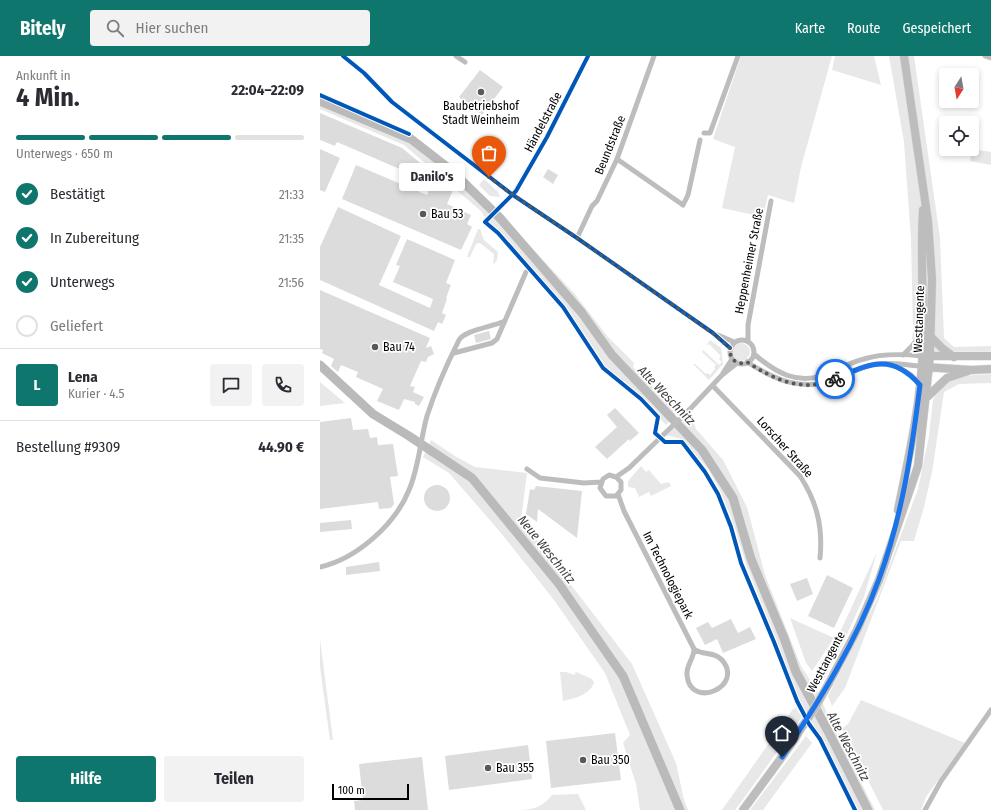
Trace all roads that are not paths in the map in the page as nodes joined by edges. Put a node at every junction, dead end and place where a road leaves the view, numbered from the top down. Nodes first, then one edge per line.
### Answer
1 (343, 56) edge
2 (456, 56) edge
3 (588, 56) edge
4 (654, 56) edge
5 (738, 56) edge
6 (904, 56) edge
7 (985, 56) edge
8 (991, 58) edge
9 (465, 62) dead end
10 (704, 133) dead end
11 (700, 140) dead end
12 (617, 159) junction
13 (513, 195) junction
14 (923, 197) junction
15 (771, 201) dead end
16 (577, 238) junction
17 (526, 272) dead end
18 (505, 321) junction
19 (748, 325) junction
20 (923, 332) junction
21 (714, 334) junction
22 (931, 337) junction
23 (741, 340) junction
24 (748, 341) junction
25 (734, 342) junction
26 (730, 348) junction
27 (454, 353) junction
28 (754, 354) junction
29 (903, 355) junction
30 (926, 356) junction
31 (991, 356) edge
32 (954, 357) junction
33 (732, 359) junction
34 (747, 362) junction
35 (737, 363) junction
36 (892, 364) junction
37 (925, 367) junction
38 (991, 369) edge
39 (971, 370) junction
40 (722, 375) junction
41 (920, 385) junction
42 (713, 386) junction
43 (927, 397) junction
44 (629, 468) junction
45 (527, 469) dead end
46 (616, 477) junction
47 (601, 482) junction
48 (620, 482) junction
49 (584, 483) junction
50 (600, 488) junction
51 (618, 494) junction
52 (613, 497) junction
53 (624, 511) junction
54 (894, 534) junction
55 (820, 558) dead end
56 (320, 567) edge
57 (694, 649) junction
58 (991, 710) edge
59 (743, 810) edge
60 (925, 810) edge

1 - 13 street
2 - 9 street
3 - 13 street, Händelstraße
4 - 12 street, Beundstraße
5 - 10 street
6 - 14 main road, Westtangente
7 - 8 street
11 - 12 street
12 - 16 street, Beundstraße
13 - 16 street
14 - 20 main road, Westtangente
14 - 22 main road, Westtangente
15 - 19 street, Heppenheimer Straße
16 - 21 street
17 - 18 street
18 - 27 street
18 - 27 street
19 - 23 street, Heppenheimer Straße
19 - 24 street, Heppenheimer Straße
20 - 29 street
20 - 30 main road, Westtangente
21 - 25 street
21 - 26 street
22 - 30 main road, Westtangente
22 - 32 main road
23 - 24 street
23 - 25 street
24 - 28 street
25 - 26 street
26 - 33 street
27 - 56 street
28 - 29 street
28 - 34 street
29 - 30 street
30 - 32 main road
30 - 37 main road, Westtangente
31 - 32 main road
33 - 35 street
33 - 40 street
34 - 35 street
34 - 36 street
35 - 40 street
36 - 37 street
36 - 41 street
37 - 39 main road
37 - 41 main road, Westtangente
37 - 43 main road, Westtangente
38 - 39 main road
39 - 43 main road
40 - 42 street
41 - 54 main road, Westtangente
42 - 44 street
42 - 55 street, Lorscher Straße
43 - 54 main road, Westtangente
44 - 46 street
44 - 48 street
45 - 49 street
46 - 47 street
46 - 48 street
47 - 49 street
47 - 50 street
48 - 51 street
49 - 50 street
50 - 52 street
51 - 52 street
51 - 53 street, Im Technologiepark
52 - 53 street, Im Technologiepark
53 - 57 street, Im Technologiepark
54 - 59 main road, Westtangente
57 - 57 street
58 - 60 street

